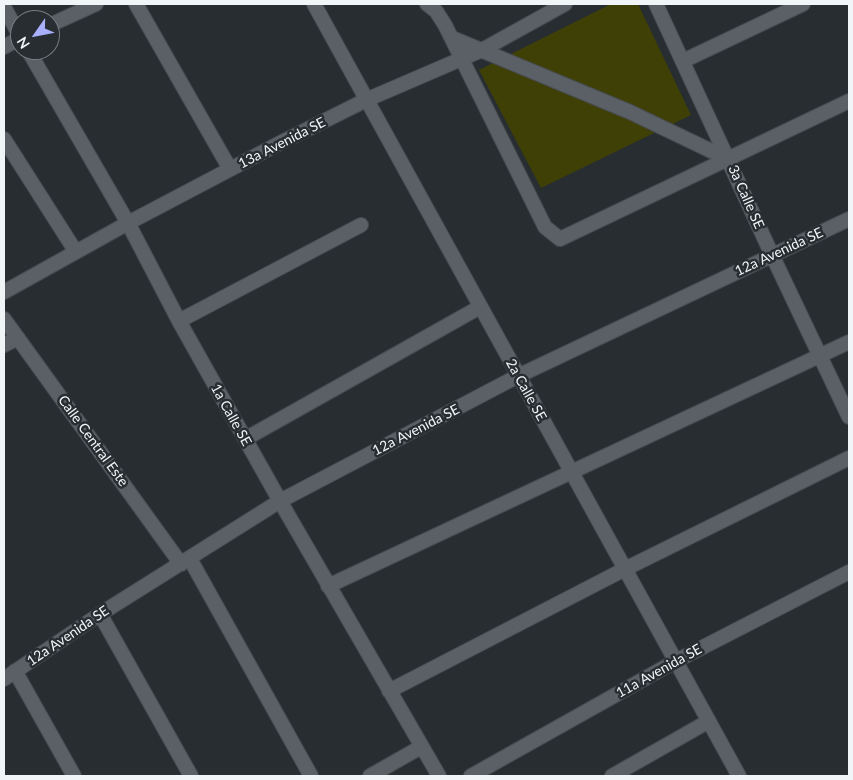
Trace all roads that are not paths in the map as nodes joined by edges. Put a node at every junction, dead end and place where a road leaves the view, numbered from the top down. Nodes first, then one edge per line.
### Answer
1 (96, 4) edge
2 (136, 4) edge
3 (314, 4) edge
4 (427, 4) edge
5 (565, 4) edge
6 (656, 4) edge
7 (803, 4) edge
8 (4, 7) edge
9 (10, 18) edge
10 (60, 20) edge
11 (452, 38) junction
12 (482, 50) junction
13 (461, 59) junction
14 (34, 60) edge
15 (683, 61) junction
16 (366, 100) junction
17 (849, 101) edge
18 (4, 139) edge
19 (728, 159) junction
20 (230, 169) junction
21 (849, 219) edge
22 (128, 223) junction
23 (361, 225) dead end
24 (76, 252) junction
25 (772, 255) junction
26 (4, 292) edge
27 (480, 307) junction
28 (4, 319) edge
29 (179, 321) junction
30 (18, 338) junction
31 (849, 342) edge
32 (4, 345) edge
33 (820, 356) junction
34 (518, 376) junction
35 (849, 417) edge
36 (245, 439) junction
37 (849, 458) edge
38 (571, 472) junction
39 (280, 501) junction
40 (186, 561) junction
41 (625, 570) junction
42 (849, 572) edge
43 (328, 586) junction
44 (100, 614) junction
45 (676, 661) junction
46 (10, 675) edge
47 (389, 691) junction
48 (709, 721) junction
49 (421, 747) junction
50 (74, 776) edge
51 (191, 776) edge
52 (311, 776) edge
53 (370, 776) edge
54 (439, 776) edge
55 (471, 776) edge
56 (612, 776) edge
57 (739, 776) edge

1 - 10 street
2 - 20 street
3 - 16 street, 2a Calle SE
4 - 11 street
5 - 12 street, 13a Avenida SE
6 - 15 street, 3a Calle SE
7 - 15 street
8 - 9 street
11 - 12 street
11 - 13 street
12 - 13 street, 13a Avenida SE
12 - 19 street
13 - 16 street, 13a Avenida SE
13 - 19 street
14 - 22 street, 1a Calle SE
15 - 19 street, 3a Calle SE
16 - 20 street, 13a Avenida SE
16 - 27 street, 2a Calle SE
17 - 19 street
18 - 24 street
19 - 25 street, 3a Calle SE
20 - 22 street, 13a Avenida SE
21 - 25 street, 12a Avenida SE
22 - 24 street, 13a Avenida SE
22 - 29 street, 1a Calle SE
23 - 29 street
24 - 26 street, 13a Avenida SE
25 - 33 street, 3a Calle SE
25 - 34 street, 12a Avenida SE
27 - 34 street, 2a Calle SE
27 - 36 street
28 - 30 street, Calle Central Este
29 - 36 street, 1a Calle SE
30 - 32 street
30 - 40 street, Calle Central Este
31 - 33 street
33 - 35 street, 3a Calle SE
33 - 38 street
34 - 38 street, 2a Calle SE
34 - 39 street, 12a Avenida SE
36 - 39 street, 1a Calle SE
37 - 41 street
38 - 41 street, 2a Calle SE
38 - 43 street
39 - 40 street, 12a Avenida SE
39 - 43 street, 1a Calle SE
40 - 44 street, 12a Avenida SE
40 - 52 street, Calle Central Este
41 - 45 street, 2a Calle SE
41 - 47 street
42 - 45 street, 11a Avenida SE
43 - 47 street, 1a Calle SE
44 - 46 street, 12a Avenida SE
44 - 51 street
45 - 48 street, 2a Calle SE
45 - 55 street, 11a Avenida SE
46 - 50 street
47 - 49 street, 1a Calle SE
48 - 56 street
48 - 57 street, 2a Calle SE
49 - 53 street
49 - 54 street, 1a Calle SE

